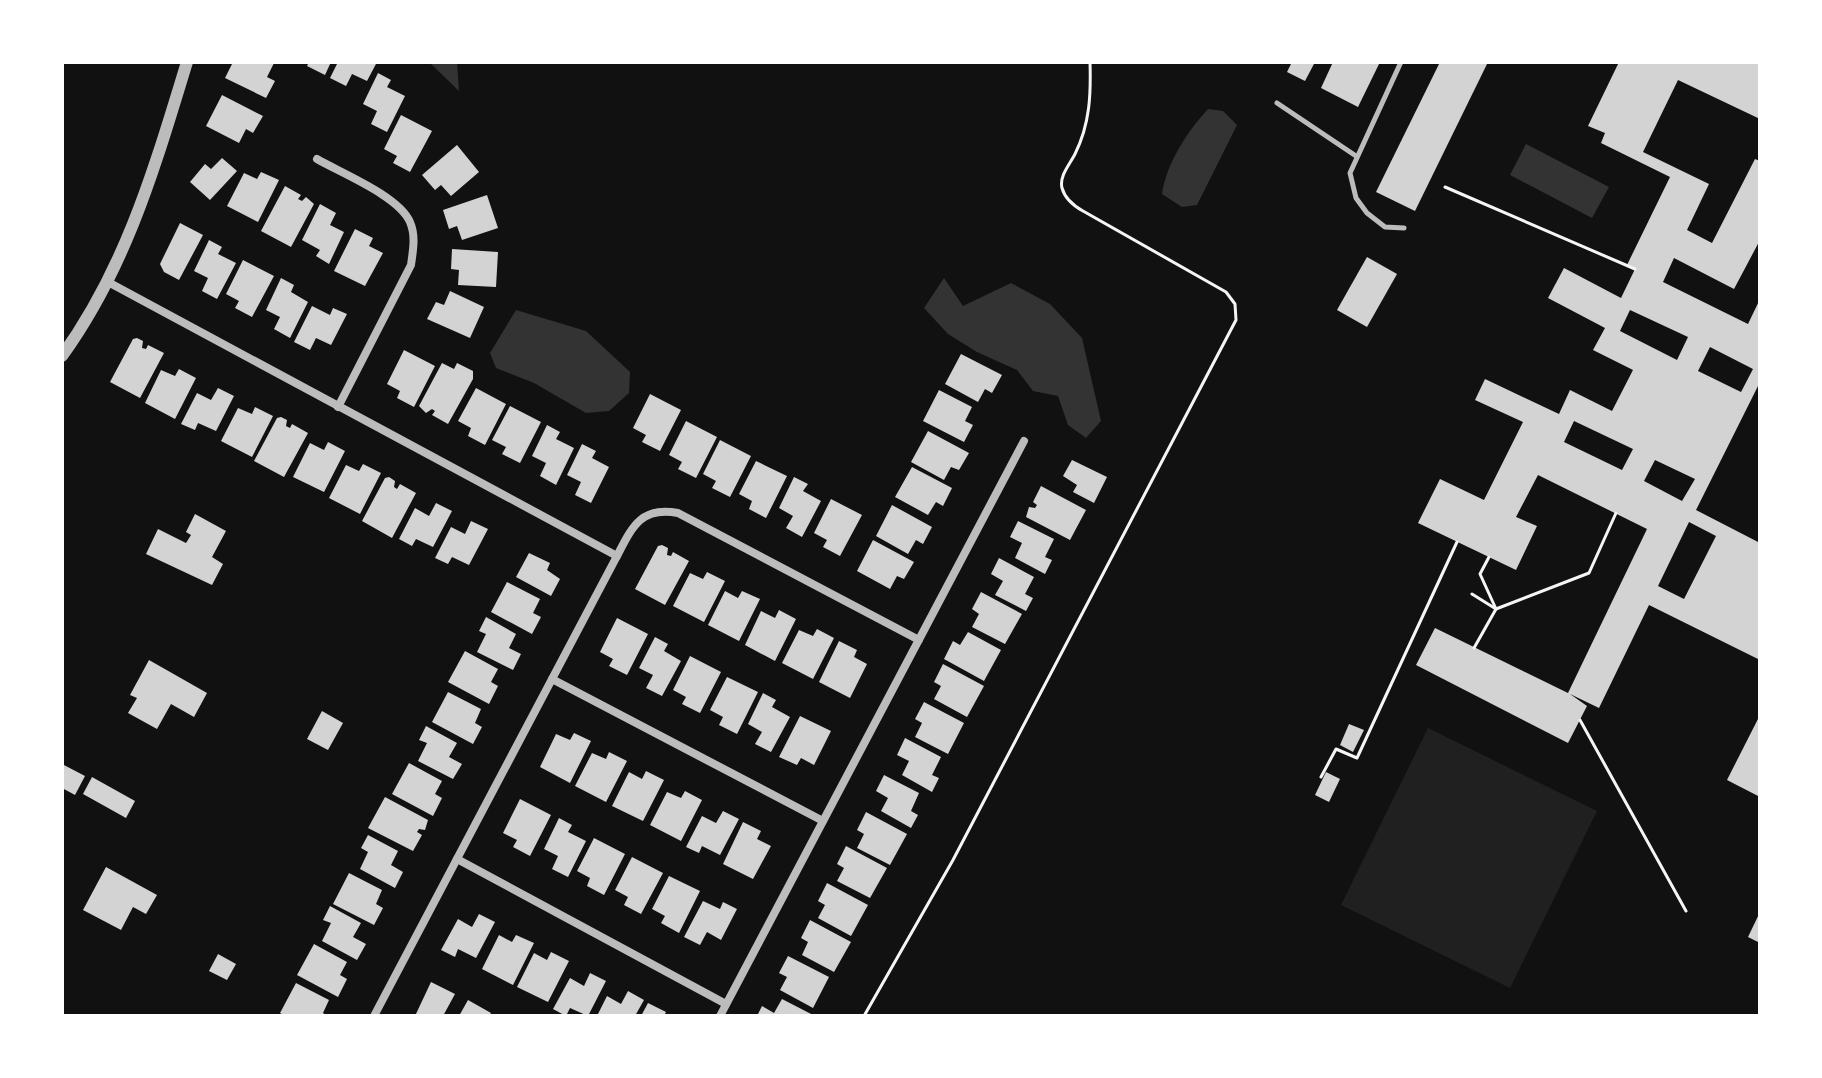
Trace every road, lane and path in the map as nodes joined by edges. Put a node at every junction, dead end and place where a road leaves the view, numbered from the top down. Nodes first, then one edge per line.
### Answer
1 (187, 62) edge
2 (1090, 62) edge
3 (1401, 62) edge
4 (1277, 103) dead end
5 (1356, 156) junction
6 (317, 159) dead end
7 (1445, 187) dead end
8 (1404, 228) dead end
9 (1635, 269) dead end
10 (108, 282) junction
11 (62, 356) edge
12 (338, 407) junction
13 (1024, 441) dead end
14 (1616, 513) dead end
15 (1457, 542) dead end
16 (617, 556) junction
17 (1489, 557) dead end
18 (1472, 594) dead end
19 (1496, 609) junction
20 (919, 640) junction
21 (1474, 648) dead end
22 (552, 679) junction
23 (1580, 720) dead end
24 (1321, 777) dead end
25 (823, 821) junction
26 (457, 859) junction
27 (1686, 911) dead end
28 (726, 1004) junction
29 (374, 1016) edge
30 (720, 1016) edge
31 (864, 1016) edge

1 - 10 street
2 - 31 path
3 - 5 lane
4 - 5 lane
5 - 8 lane
6 - 12 street
7 - 9 path
10 - 11 street
10 - 12 street
12 - 16 street
13 - 20 street
14 - 19 path
15 - 24 path
16 - 20 street
16 - 22 street
17 - 19 path
18 - 19 path
19 - 21 path
20 - 25 street
22 - 25 street
22 - 26 street
23 - 27 path
25 - 28 street
26 - 28 street
26 - 29 street
28 - 30 street

